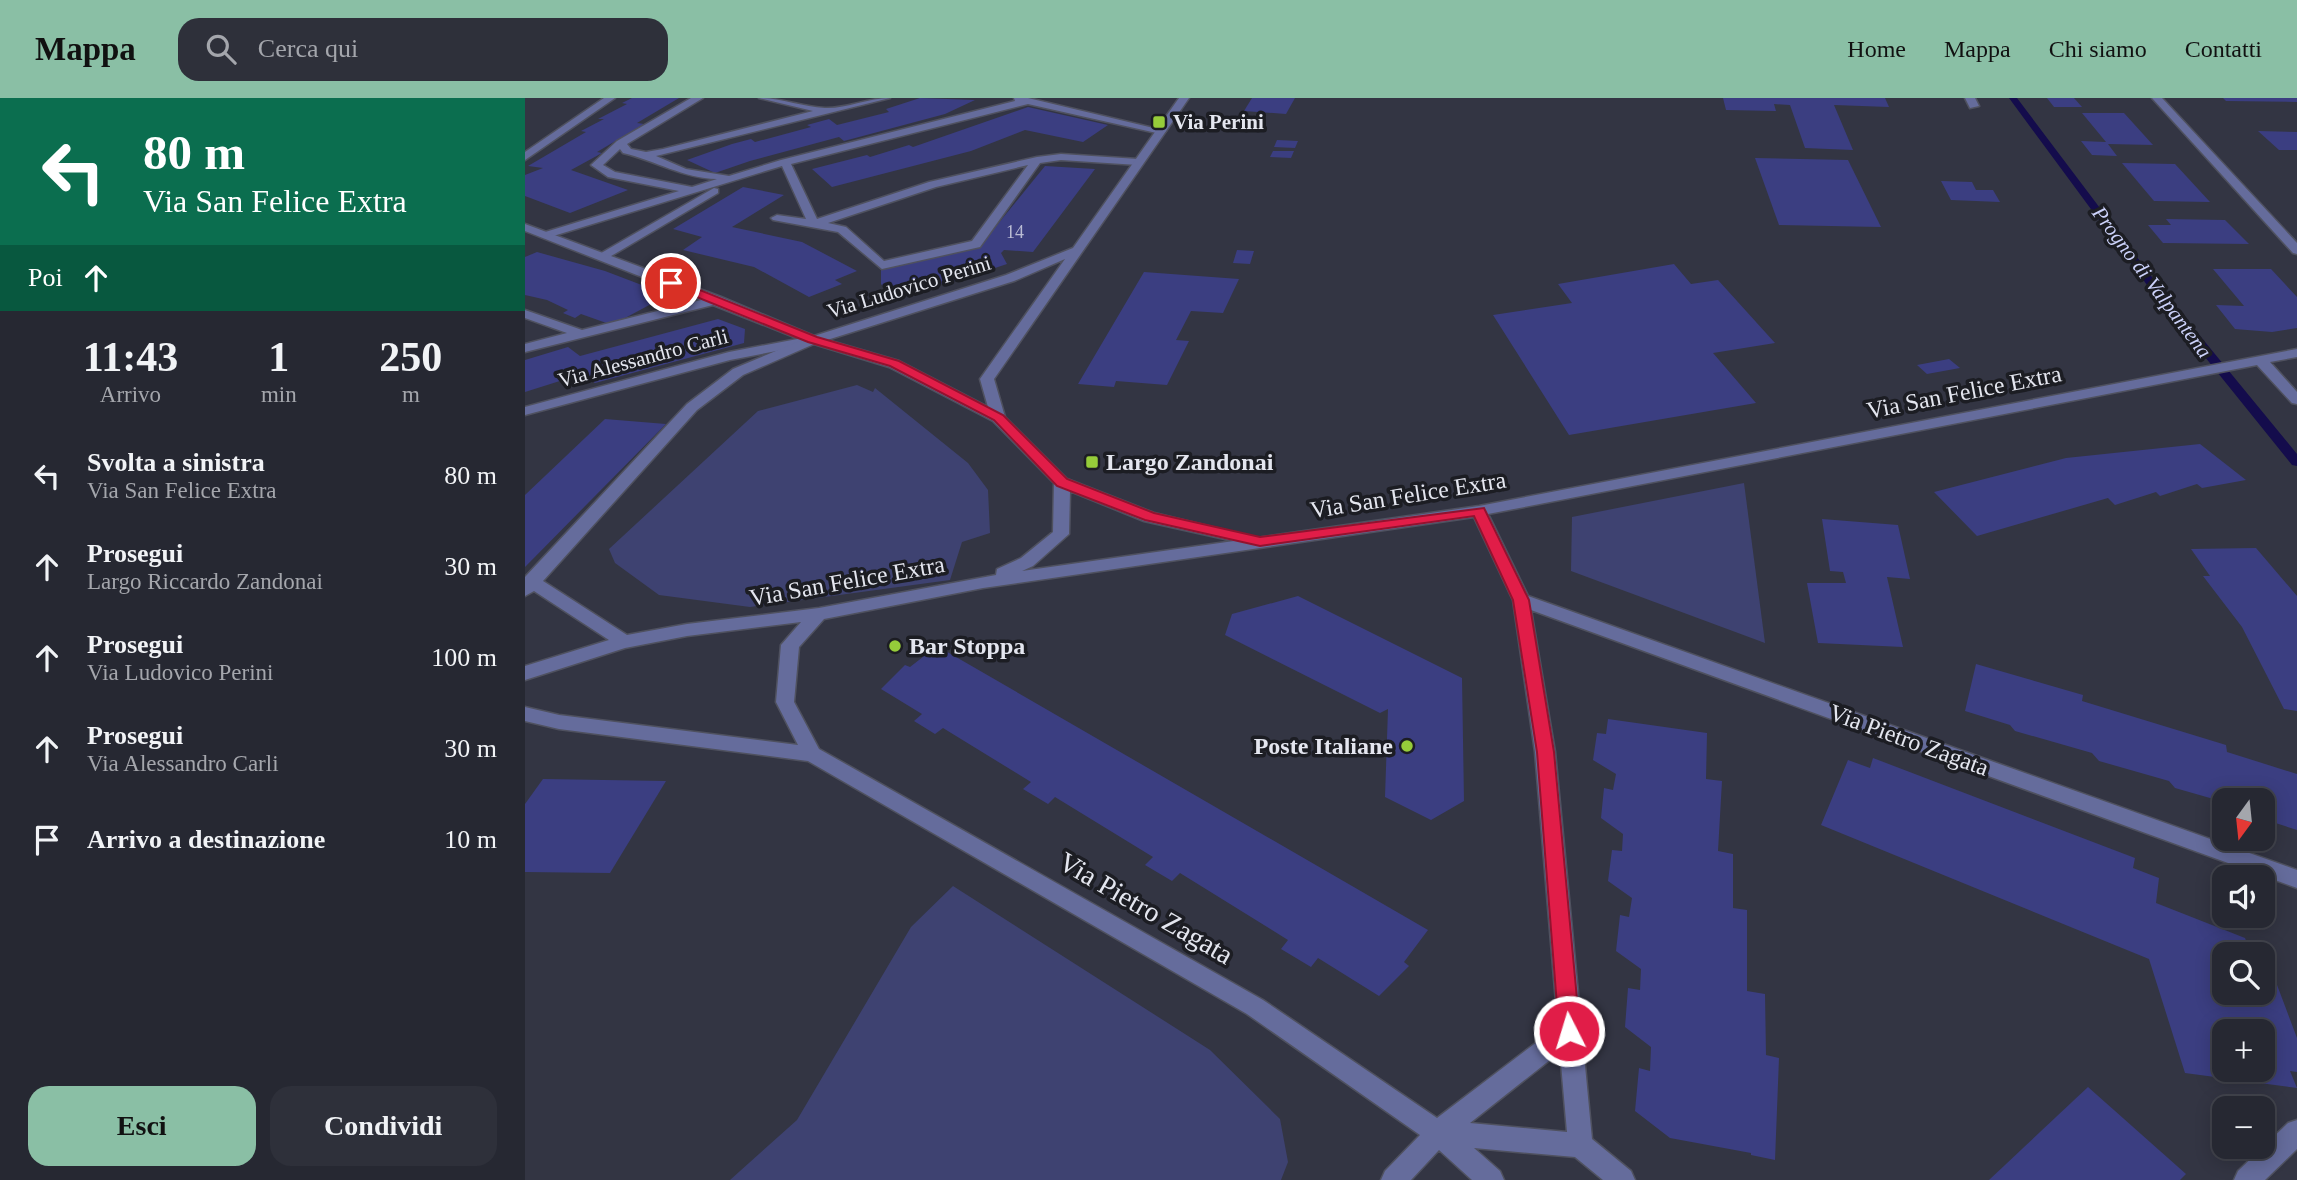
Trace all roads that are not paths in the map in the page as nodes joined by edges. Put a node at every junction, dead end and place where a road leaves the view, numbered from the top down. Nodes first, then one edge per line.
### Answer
1 (610, 98) edge
2 (698, 98) edge
3 (764, 98) edge
4 (885, 98) edge
5 (1013, 98) edge
6 (1184, 98) edge
7 (2157, 98) edge
8 (1028, 101) junction
9 (826, 111) junction
10 (1161, 131) junction
11 (621, 143) junction
12 (646, 155) junction
13 (525, 157) edge
14 (1037, 160) junction
15 (785, 162) junction
16 (1138, 162) junction
17 (741, 175) junction
18 (692, 190) junction
19 (777, 218) dead end
20 (814, 224) junction
21 (526, 229) edge
22 (546, 235) junction
23 (2297, 250) edge
24 (1074, 251) junction
25 (602, 257) junction
26 (717, 300) junction
27 (525, 314) edge
28 (582, 334) junction
29 (813, 340) junction
30 (525, 348) edge
31 (2297, 353) edge
32 (2254, 361) junction
33 (2297, 400) edge
34 (525, 411) edge
35 (998, 418) junction
36 (1062, 482) junction
37 (1479, 511) junction
38 (1260, 542) junction
39 (983, 582) junction
40 (528, 586) edge
41 (1521, 600) junction
42 (819, 614) junction
43 (624, 642) junction
44 (525, 673) edge
45 (525, 714) edge
46 (812, 754) junction
47 (2297, 879) edge
48 (1569, 1031) junction
49 (2297, 1132) edge
50 (1438, 1133) junction
51 (1580, 1145) junction
52 (1394, 1180) edge
53 (1491, 1180) edge
54 (1622, 1180) edge
55 (2247, 1180) edge

1 - 13 street
2 - 11 street
3 - 9 street
4 - 9 street
5 - 8 street
6 - 10 street
7 - 23 street
8 - 10 street
8 - 15 street
9 - 12 street
10 - 16 street
11 - 12 street
11 - 18 street
12 - 17 street
14 - 16 street, Via Ludovico Perini
14 - 20 street, Via Ludovico Perini
14 - 20 street, Via Ludovico Perini
15 - 17 street
15 - 20 street
16 - 24 street
17 - 18 street
17 - 25 street
18 - 22 street
19 - 20 street, Via Ludovico Perini
21 - 22 street, Via Alessandro Carli
22 - 25 street, Via Alessandro Carli
24 - 29 street, Via Ludovico Perini
24 - 35 street
25 - 26 street, Via Alessandro Carli
26 - 28 street, Via Alessandro Carli
26 - 29 street, Via Ludovico Perini
27 - 28 street, Via Alessandro Carli
28 - 30 street, Via Alessandro Carli
29 - 34 street, Via Alessandro Carli
29 - 35 street
29 - 40 street
31 - 32 street, Via San Felice Extra
32 - 33 street
32 - 37 street, Via San Felice Extra
35 - 36 street
36 - 38 street
36 - 39 street
37 - 38 street, Via San Felice Extra
37 - 41 street
38 - 39 street, Via San Felice Extra
39 - 42 street, Via San Felice Extra
40 - 43 street
41 - 47 street, Via Pietro Zagata
41 - 48 street
42 - 43 street, Via San Felice Extra
42 - 46 street
43 - 44 street, Via San Felice Extra
45 - 46 street, Via Pietro Zagata
46 - 50 street, Via Pietro Zagata
48 - 50 street
48 - 51 street
49 - 55 street
50 - 51 street, Via Pietro Zagata
50 - 52 street
50 - 53 street, Via Pietro Zagata
51 - 54 street

